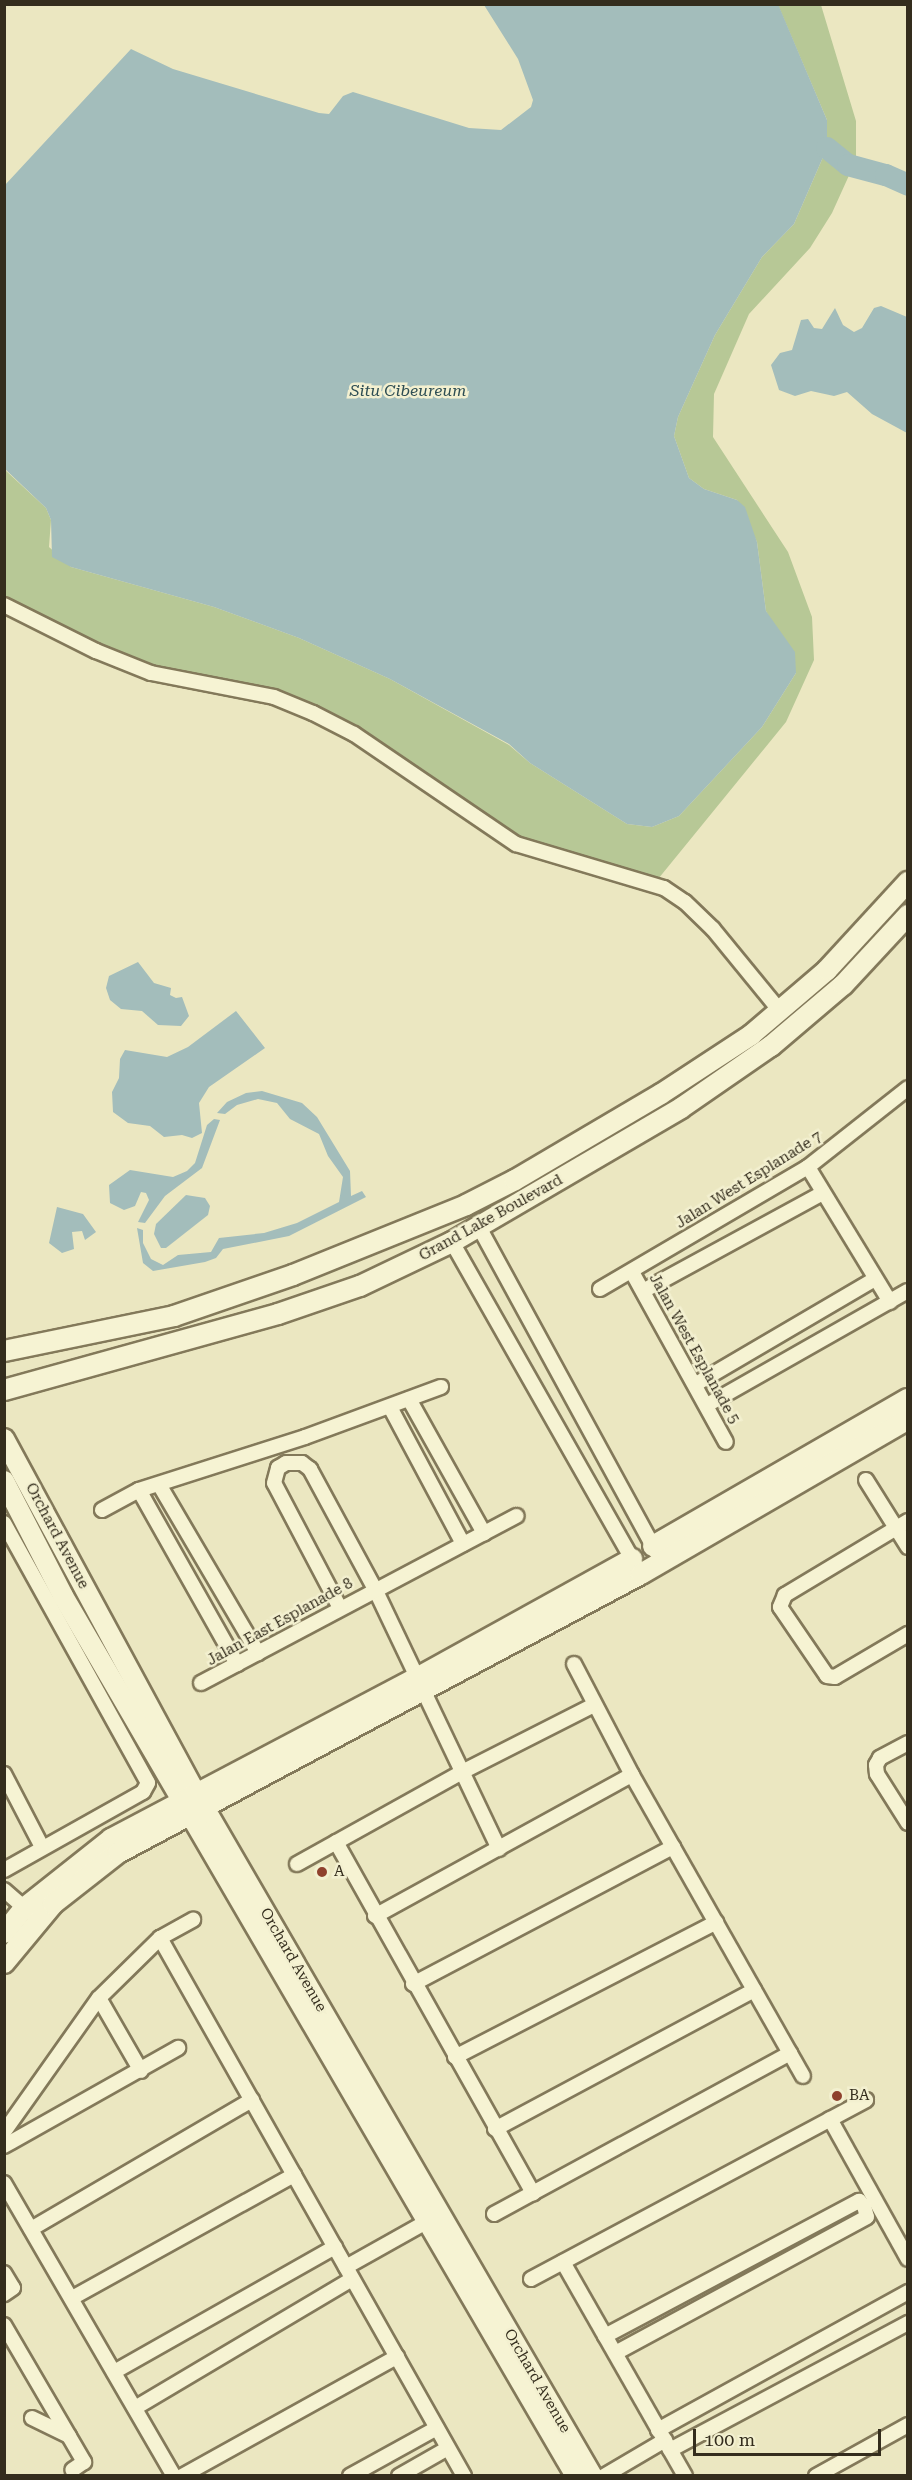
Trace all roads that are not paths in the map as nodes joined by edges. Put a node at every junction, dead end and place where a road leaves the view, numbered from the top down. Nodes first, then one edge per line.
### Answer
1 (4, 605) edge
2 (908, 882) edge
3 (908, 915) edge
4 (780, 1011) junction
5 (908, 1088) edge
6 (808, 1167) junction
7 (497, 1190) junction
8 (822, 1192) junction
9 (509, 1210) junction
10 (479, 1227) junction
11 (398, 1233) junction
12 (452, 1242) junction
13 (412, 1261) junction
14 (632, 1272) junction
15 (875, 1279) junction
16 (600, 1289) dead end
17 (643, 1291) junction
18 (908, 1291) edge
19 (890, 1302) junction
20 (4, 1351) edge
21 (696, 1384) junction
22 (441, 1387) dead end
23 (4, 1390) edge
24 (409, 1399) junction
25 (908, 1399) edge
26 (707, 1405) junction
27 (390, 1407) junction
28 (908, 1419) edge
29 (4, 1439) edge
30 (726, 1442) dead end
31 (866, 1480) dead end
32 (4, 1481) edge
33 (160, 1486) junction
34 (139, 1490) junction
35 (102, 1510) dead end
36 (516, 1516) dead end
37 (4, 1523) edge
38 (902, 1524) edge
39 (484, 1533) junction
40 (463, 1544) junction
41 (908, 1547) edge
42 (658, 1554) junction
43 (637, 1566) junction
44 (375, 1589) junction
45 (340, 1608) junction
46 (908, 1634) edge
47 (258, 1653) junction
48 (237, 1664) junction
49 (574, 1664) dead end
50 (201, 1683) dead end
51 (421, 1685) junction
52 (594, 1705) junction
53 (908, 1743) edge
54 (462, 1772) junction
55 (4, 1774) edge
56 (632, 1775) junction
57 (193, 1803) junction
58 (908, 1823) edge
59 (336, 1842) junction
60 (42, 1847) junction
61 (673, 1847) junction
62 (499, 1850) junction
63 (297, 1864) dead end
64 (4, 1870) edge
65 (4, 1890) edge
66 (31, 1914) junction
67 (375, 1916) junction
68 (193, 1920) dead end
69 (716, 1922) junction
70 (11, 1929) edge
71 (160, 1938) junction
72 (4, 1962) edge
73 (413, 1984) junction
74 (754, 1990) junction
75 (99, 1998) junction
76 (178, 2048) dead end
77 (790, 2054) junction
78 (455, 2057) junction
79 (141, 2071) junction
80 (803, 2076) dead end
81 (252, 2100) junction
82 (866, 2100) dead end
83 (831, 2119) junction
84 (495, 2129) junction
85 (4, 2132) edge
86 (4, 2146) edge
87 (294, 2175) junction
88 (4, 2183) edge
89 (533, 2193) junction
90 (494, 2214) dead end
91 (433, 2218) junction
92 (31, 2229) junction
93 (335, 2247) junction
94 (908, 2259) edge
95 (563, 2262) junction
96 (4, 2273) edge
97 (349, 2273) junction
98 (531, 2279) dead end
99 (908, 2292) edge
100 (4, 2294) edge
101 (72, 2298) junction
102 (908, 2323) edge
103 (4, 2325) edge
104 (605, 2336) junction
105 (4, 2345) edge
106 (615, 2353) junction
107 (22, 2355) junction
108 (397, 2357) junction
109 (114, 2372) junction
110 (135, 2408) junction
111 (32, 2418) dead end
112 (908, 2425) edge
113 (437, 2428) junction
114 (69, 2436) junction
115 (664, 2440) junction
116 (448, 2448) junction
117 (72, 2470) dead end
118 (174, 2475) edge
119 (182, 2475) edge
120 (350, 2475) edge
121 (399, 2475) edge
122 (464, 2475) edge
123 (576, 2475) edge
124 (592, 2475) edge
125 (604, 2475) edge
126 (685, 2475) edge
127 (816, 2475) edge

1 - 4 street
2 - 4 street, Grand Lake Boulevard
3 - 9 street, Grand Lake Boulevard
4 - 7 street, Grand Lake Boulevard
5 - 6 street, Jalan West Esplanade 7
6 - 8 street
6 - 14 street, Jalan West Esplanade 7
7 - 9 street
7 - 11 street, Grand Lake Boulevard
8 - 15 street
8 - 17 street
9 - 10 street, Grand Lake Boulevard
10 - 12 street, Grand Lake Boulevard
10 - 42 street
11 - 13 street
11 - 20 street, Grand Lake Boulevard
12 - 13 street, Grand Lake Boulevard
12 - 43 street
13 - 23 street, Grand Lake Boulevard
14 - 16 street, Jalan West Esplanade 7
14 - 17 street, Jalan West Esplanade 5
15 - 19 street
15 - 21 street
17 - 21 street, Jalan West Esplanade 5
18 - 19 street
19 - 26 street
21 - 26 street, Jalan West Esplanade 5
22 - 24 street
24 - 27 street
24 - 39 street
25 - 42 street
26 - 30 street, Jalan West Esplanade 5
27 - 33 street
27 - 40 street
28 - 42 street
29 - 57 street, Orchard Avenue
31 - 38 street
32 - 57 street, Orchard Avenue
33 - 34 street
33 - 47 street
34 - 35 street
34 - 48 street
36 - 39 street, Jalan East Esplanade 8
37 - 60 street
38 - 41 street
38 - 46 street
39 - 40 street, Jalan East Esplanade 8
40 - 44 street, Jalan East Esplanade 8
42 - 43 street
43 - 51 street
44 - 45 street, Jalan East Esplanade 8
44 - 45 street
44 - 51 street
45 - 47 street, Jalan East Esplanade 8
47 - 48 street, Jalan East Esplanade 8
48 - 50 street, Jalan East Esplanade 8
49 - 52 street
51 - 54 street
51 - 57 street
52 - 54 street
52 - 56 street
53 - 58 street
54 - 59 street
54 - 62 street
55 - 60 street
56 - 61 street
56 - 62 street
57 - 66 street
57 - 91 street, Orchard Avenue
59 - 63 street
59 - 67 street
60 - 64 street
61 - 69 street
61 - 73 street
62 - 67 street
65 - 66 street
66 - 70 street
67 - 73 street
68 - 71 street
69 - 74 street
69 - 78 street
70 - 72 street
71 - 75 street
71 - 81 street
73 - 78 street
74 - 77 street
74 - 84 street
75 - 79 street
75 - 85 street
76 - 79 street
77 - 80 street
77 - 89 street
78 - 84 street
79 - 86 street
81 - 87 street
81 - 92 street
82 - 83 street
83 - 94 street
83 - 95 street
84 - 89 street
87 - 93 street
87 - 101 street
88 - 92 street
89 - 90 street
91 - 97 street
91 - 123 street, Orchard Avenue
91 - 124 street, Orchard Avenue
92 - 101 street
93 - 97 street
93 - 109 street
95 - 98 street
95 - 104 street
96 - 100 street
97 - 108 street
97 - 110 street
99 - 115 street
101 - 109 street
102 - 115 street
103 - 107 street
104 - 106 street
104 - 106 street
105 - 107 street
106 - 115 street
107 - 114 street
108 - 113 street
108 - 119 street
109 - 110 street
110 - 118 street
111 - 114 street
112 - 127 street
113 - 116 street
113 - 120 street
114 - 117 street
115 - 125 street
115 - 126 street
116 - 121 street
116 - 122 street

